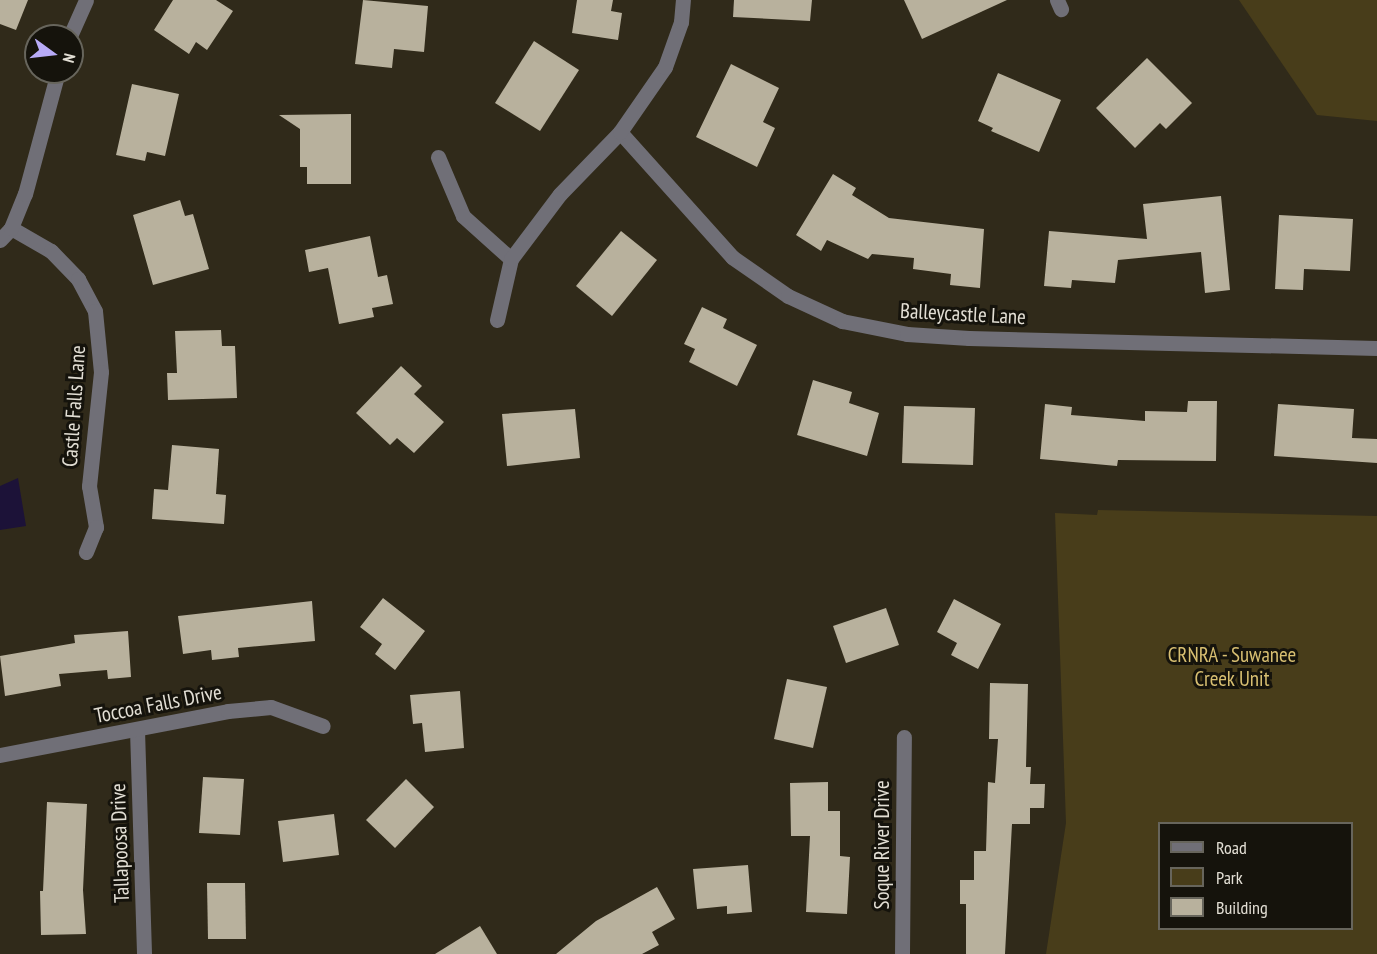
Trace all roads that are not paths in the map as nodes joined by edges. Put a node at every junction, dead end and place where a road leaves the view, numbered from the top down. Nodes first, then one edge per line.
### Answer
1 (86, 0) edge
2 (683, 0) edge
3 (75, 24) edge
4 (55, 84) edge
5 (620, 132) junction
6 (438, 158) dead end
7 (11, 228) junction
8 (0, 240) edge
9 (511, 259) junction
10 (497, 320) dead end
11 (1377, 348) edge
12 (86, 552) dead end
13 (322, 726) dead end
14 (137, 730) junction
15 (904, 737) dead end
16 (0, 755) edge
17 (144, 954) edge
18 (903, 954) edge

1 - 3 street
2 - 5 street
4 - 7 street
5 - 9 street
5 - 11 street, Balleycastle Lane
6 - 9 street
7 - 8 street
7 - 12 street, Castle Falls Lane
9 - 10 street
13 - 14 street, Toccoa Falls Drive
14 - 16 street, Toccoa Falls Drive
14 - 17 street, Tallapoosa Drive
15 - 18 street, Soque River Drive

